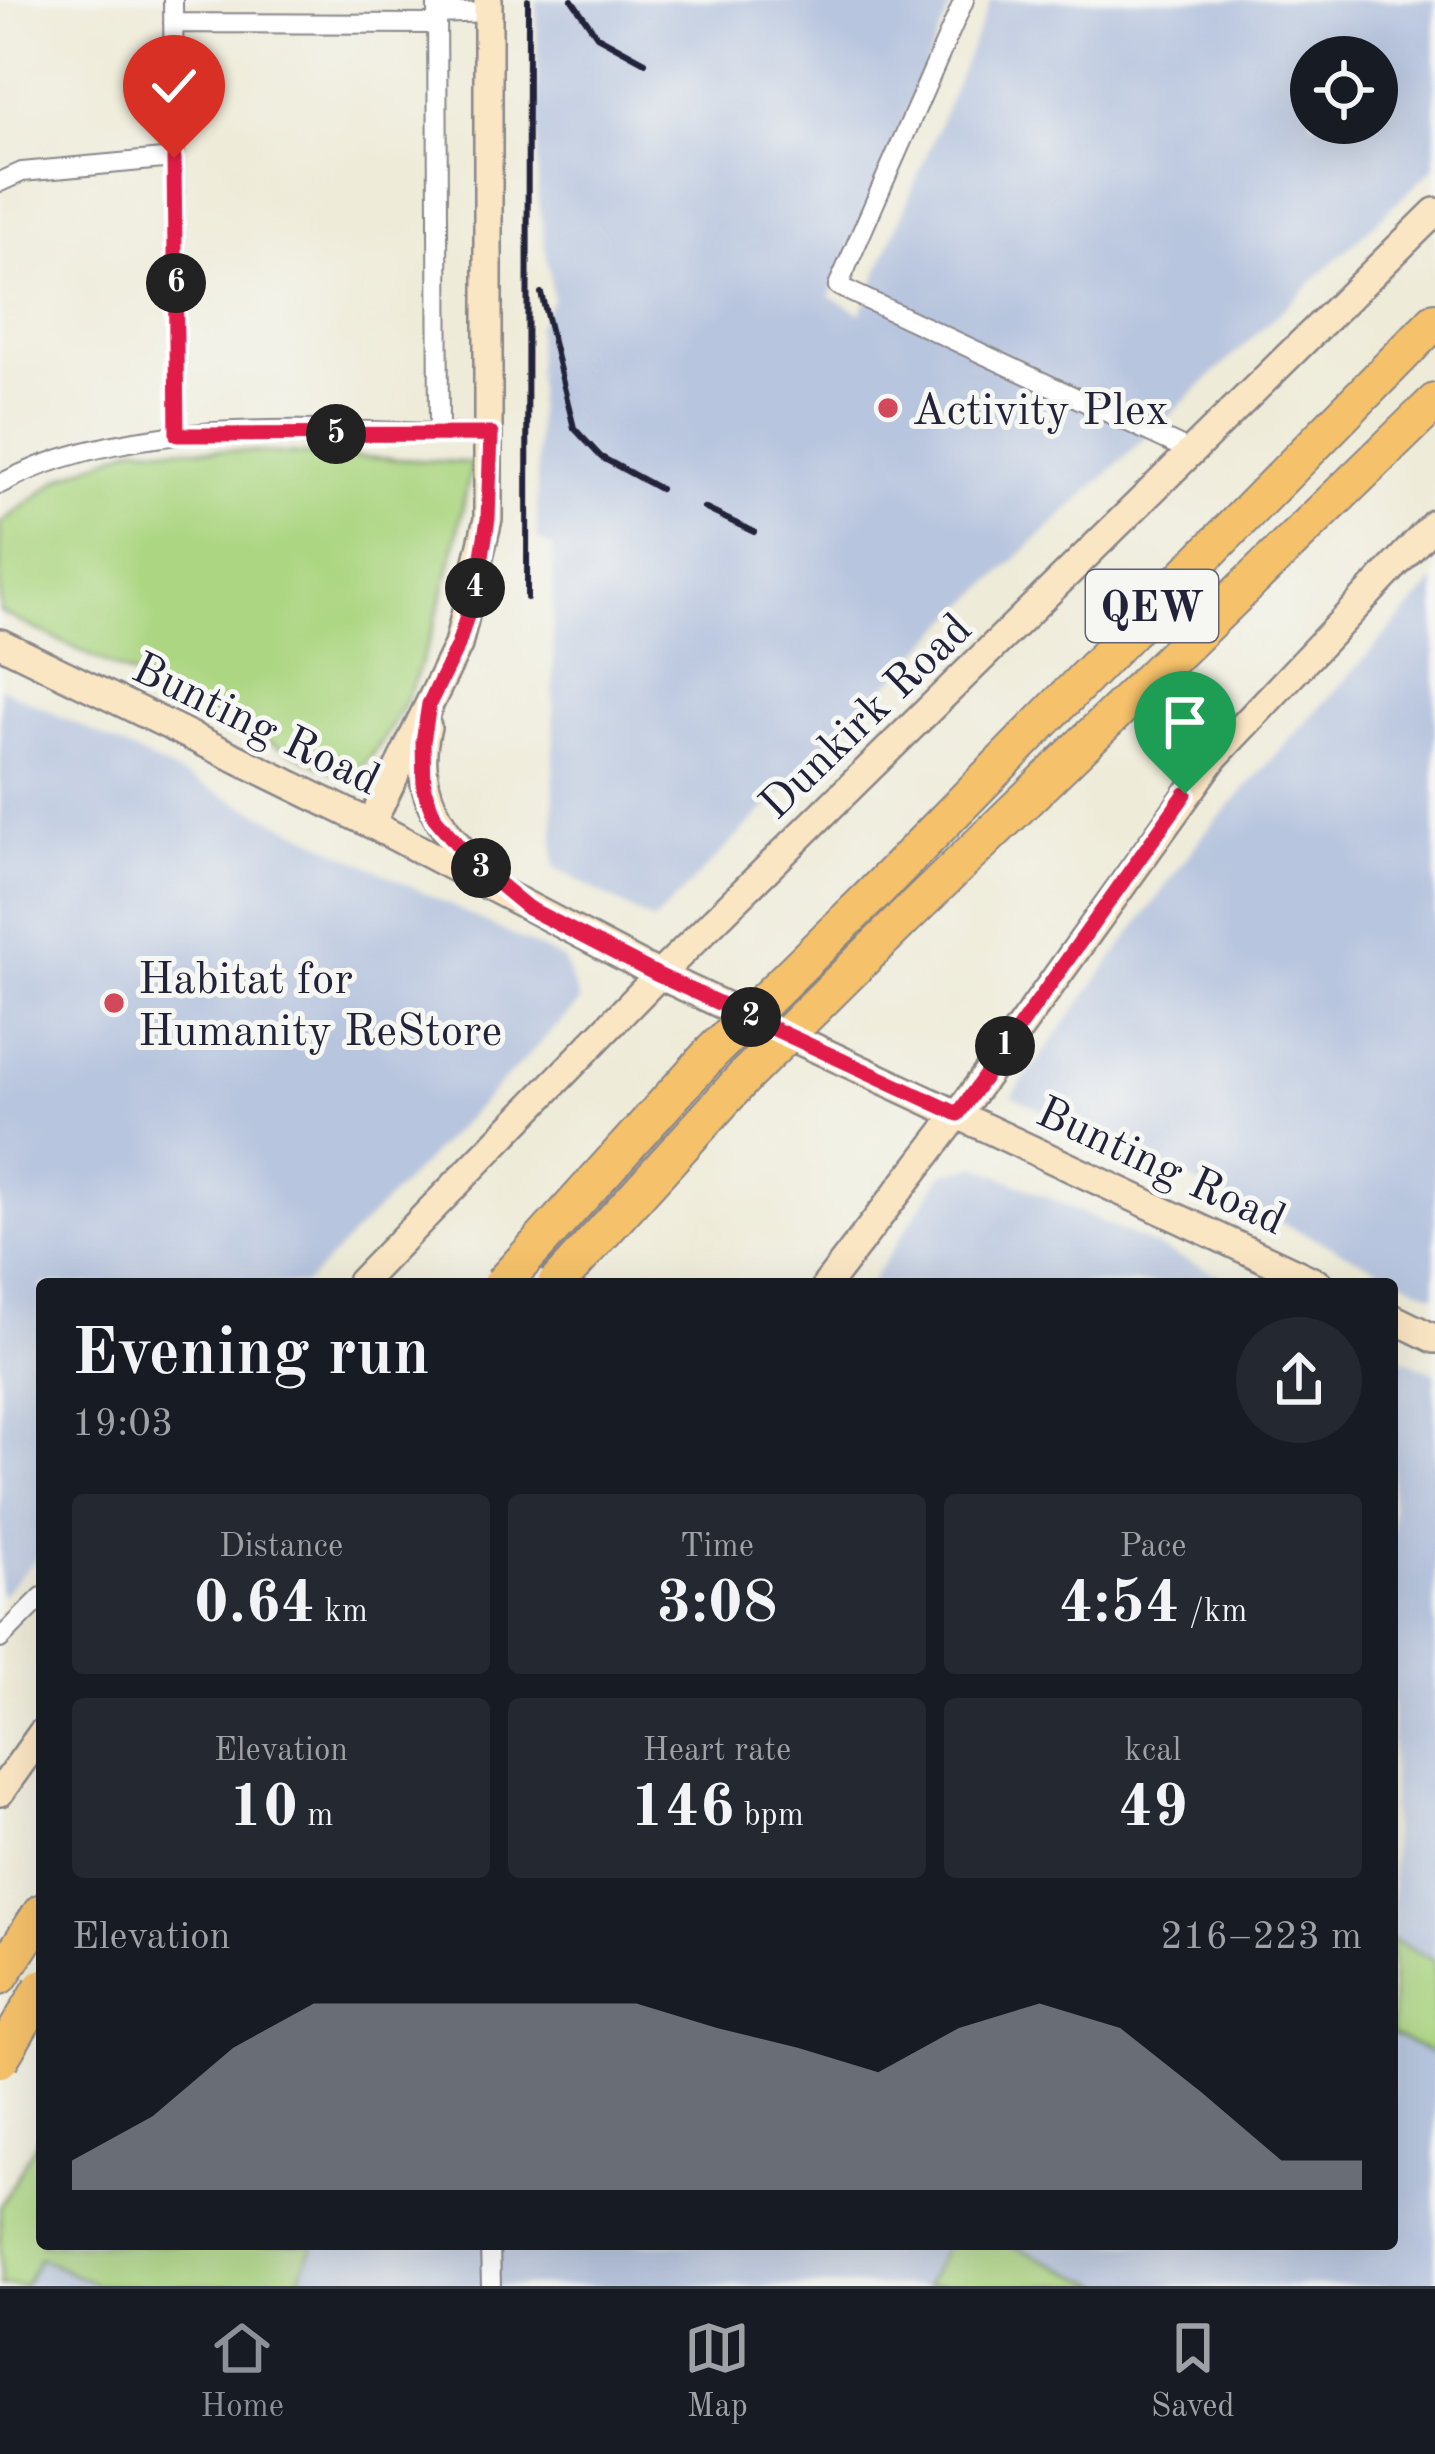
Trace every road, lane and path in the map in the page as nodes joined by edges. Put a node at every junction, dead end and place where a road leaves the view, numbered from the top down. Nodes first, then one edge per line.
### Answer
1 (173, 0) edge
2 (964, 0) edge
3 (488, 6) edge
4 (437, 12) edge
5 (173, 23) junction
6 (174, 158) junction
7 (0, 182) edge
8 (1435, 212) edge
9 (1435, 321) edge
10 (1435, 406) edge
11 (439, 434) junction
12 (491, 434) junction
13 (177, 435) junction
14 (1192, 452) junction
15 (0, 484) edge
16 (1435, 523) edge
17 (0, 643) edge
18 (429, 704) junction
19 (371, 824) junction
20 (528, 908) junction
21 (658, 975) junction
22 (958, 1114) junction
23 (365, 1278) edge
24 (507, 1278) edge
25 (561, 1278) edge
26 (831, 1278) edge
27 (1306, 1278) edge
28 (1398, 1321) edge
29 (1435, 1339) edge
30 (36, 1603) edge
31 (0, 1639) edge
32 (36, 1741) edge
33 (0, 1792) edge
34 (36, 1921) edge
35 (0, 1976) edge
36 (36, 1998) edge
37 (36, 2008) edge
38 (0, 2034) edge
39 (0, 2060) edge
40 (490, 2250) edge
41 (491, 2286) edge

1 - 5 street
2 - 14 street
3 - 4 street
3 - 12 street
4 - 5 street
4 - 11 street
5 - 6 street
6 - 7 street
6 - 13 street
8 - 14 street, Dunkirk Road
9 - 24 highway, QEW, bridge
10 - 25 highway, QEW, bridge
11 - 12 street
11 - 13 street
12 - 18 street
13 - 15 street
14 - 21 street, Dunkirk Road
16 - 22 street
17 - 19 street, Bunting Road
18 - 19 street
18 - 20 street
19 - 20 street, Bunting Road
20 - 21 street, Bunting Road
21 - 22 street, Bunting Road
21 - 23 street, Dunkirk Road
22 - 26 street
22 - 27 street, Bunting Road
28 - 29 street
30 - 31 street
32 - 33 street
34 - 35 highway
36 - 39 highway, bridge
37 - 38 street
40 - 41 street

